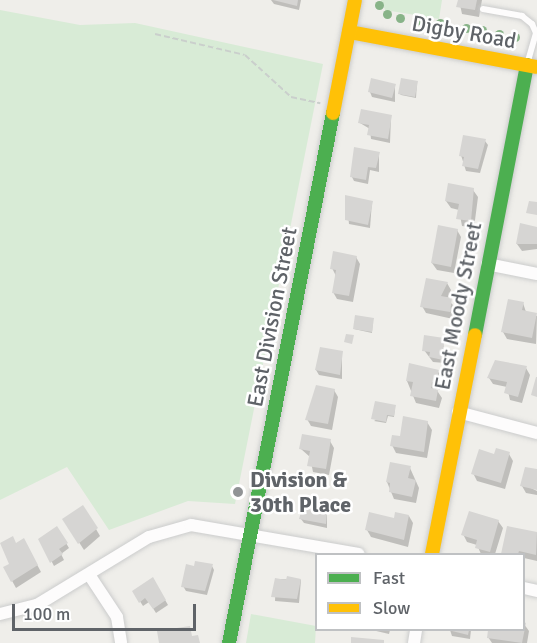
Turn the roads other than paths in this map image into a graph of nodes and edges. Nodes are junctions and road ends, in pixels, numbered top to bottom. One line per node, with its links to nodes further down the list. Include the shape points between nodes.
1 (355, 0): 3 (street, East Division Street)
2 (483, 9): 4 (lane, via 522,16 532,24 536,33)
3 (349, 32): 4 (street, Digby Road); 9 (street, East Division Street)
4 (532, 66): 5 (street, East Moody Street)
5 (487, 264): 6 (street); 7 (street, East Moody Street)
6 (537, 274)
7 (458, 412): 8 (street); 11 (street, East Moody Street)
8 (537, 434)
9 (251, 533): 10 (street); 12 (street, via 191,525 149,537); 15 (street, East Division Street)
10 (349, 553)
11 (432, 553)
12 (90, 576): 13 (street, via 37,605); 14 (street, via 117,617)
13 (0, 614)
14 (121, 643)
15 (229, 643)

